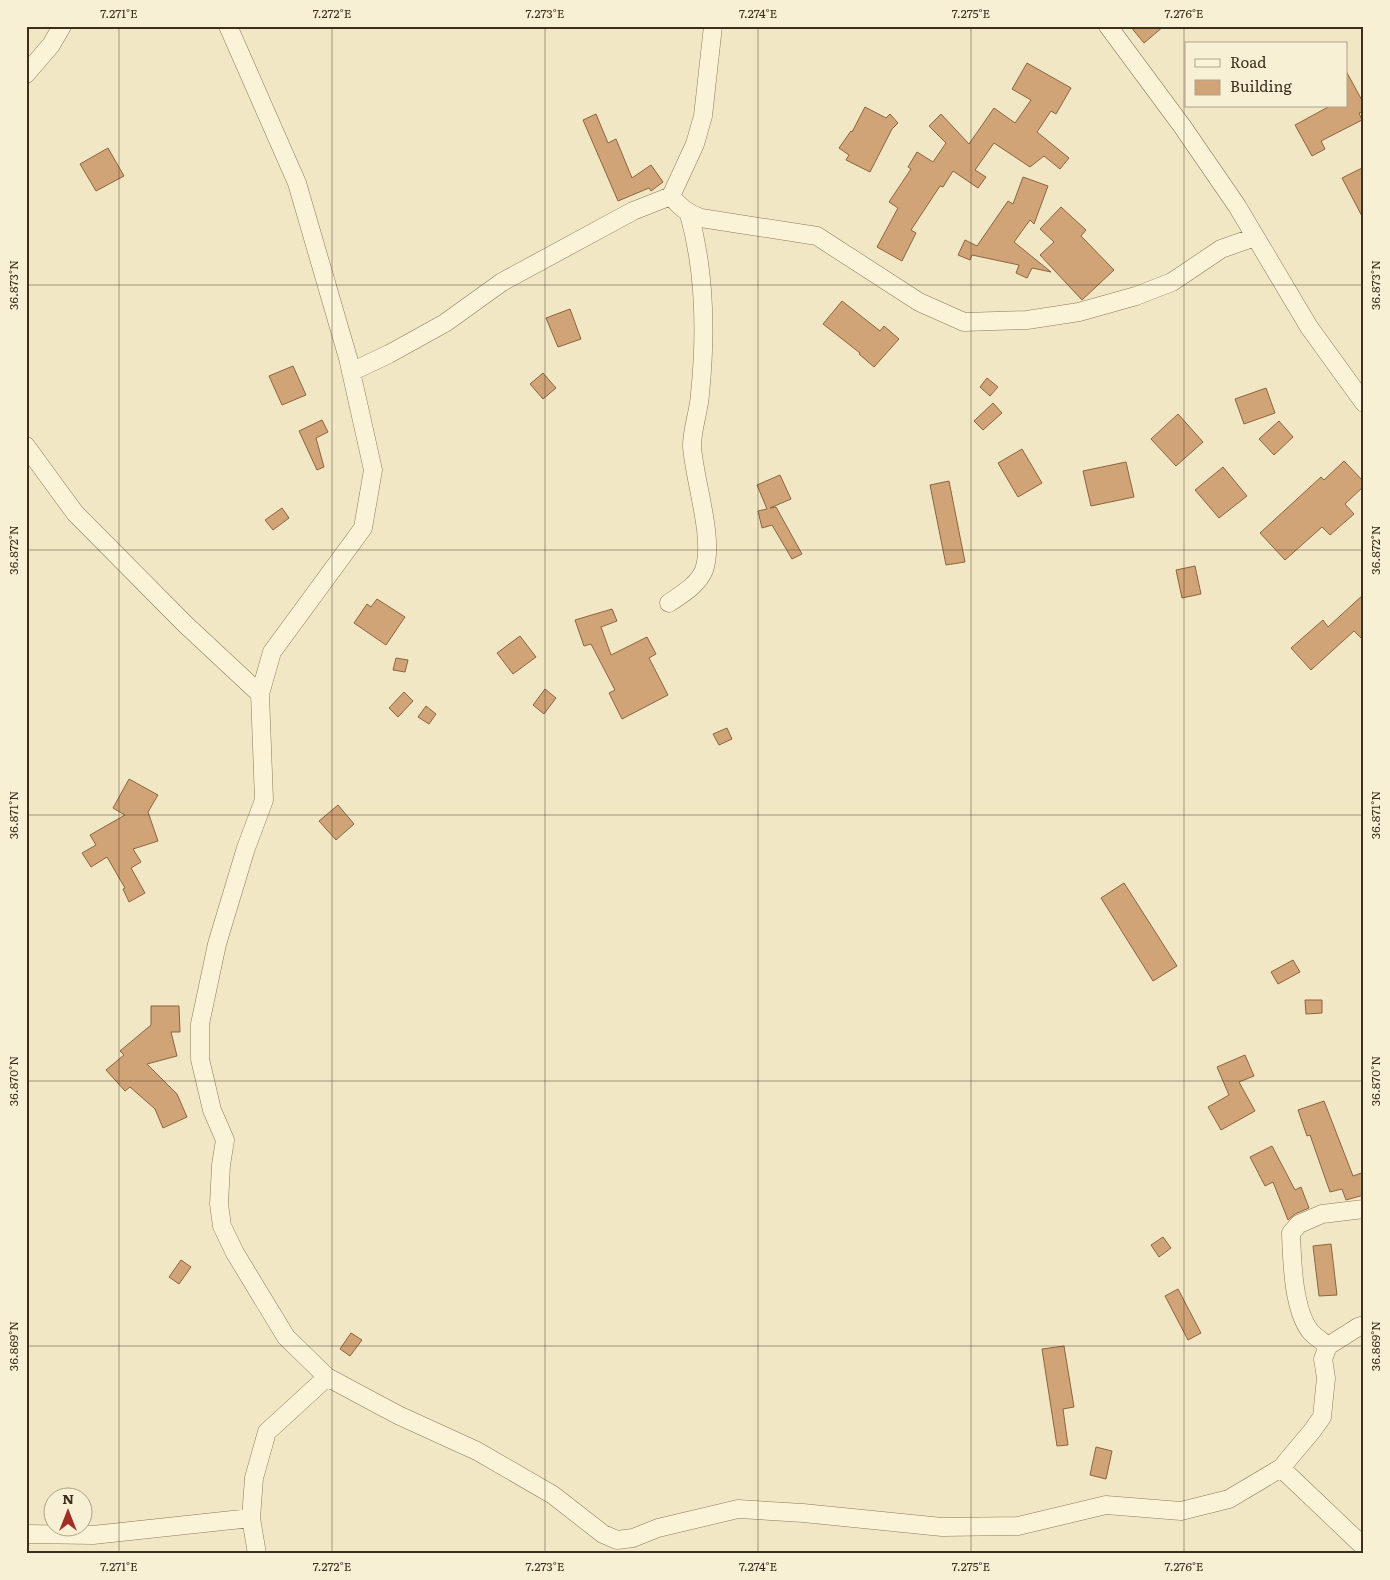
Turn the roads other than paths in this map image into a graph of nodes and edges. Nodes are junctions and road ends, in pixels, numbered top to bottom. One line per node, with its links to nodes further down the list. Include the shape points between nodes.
1 (62, 26): 5 (street, via 51,45)
2 (228, 26): 9 (street, via 297,183)
3 (713, 26): 6 (street, via 703,116 695,144)
4 (1108, 26): 8 (street, via 1182,126)
5 (26, 74)
6 (671, 196): 7 (street); 9 (street, via 633,211 502,282 445,323)
7 (689, 214): 8 (street, via 817,236 920,302 964,322 1028,320 1079,312 1136,296 1172,282 1221,249); 12 (street, via 699,257 703,308 700,396 692,431 692,448 708,549 704,569 697,582)
8 (1255, 237): 10 (street, via 1309,328)
9 (351, 372): 13 (street, via 373,470 363,528 272,652)
10 (1364, 403)
11 (26, 446): 13 (street, via 75,513)
12 (669, 603)
13 (260, 694): 17 (street, via 264,800 217,944 200,1024 200,1059 212,1110 225,1140 219,1204 222,1226 235,1254 286,1337)
14 (1364, 1209): 16 (street, via 1322,1214 1299,1224 1291,1232 1298,1304 1310,1331)
15 (1364, 1326): 16 (street)
16 (1328, 1346): 18 (street, via 1323,1359 1326,1378 1322,1417)
17 (326, 1377): 18 (street, via 477,1451 553,1495 603,1534 617,1540 738,1509 942,1527 1018,1526 1106,1505 1181,1511 1229,1499); 19 (street, via 267,1432 254,1478)
18 (1282, 1468): 21 (street)
19 (251, 1518): 20 (street, via 93,1535); 22 (street)
20 (26, 1534)
21 (1364, 1547)
22 (257, 1554)

